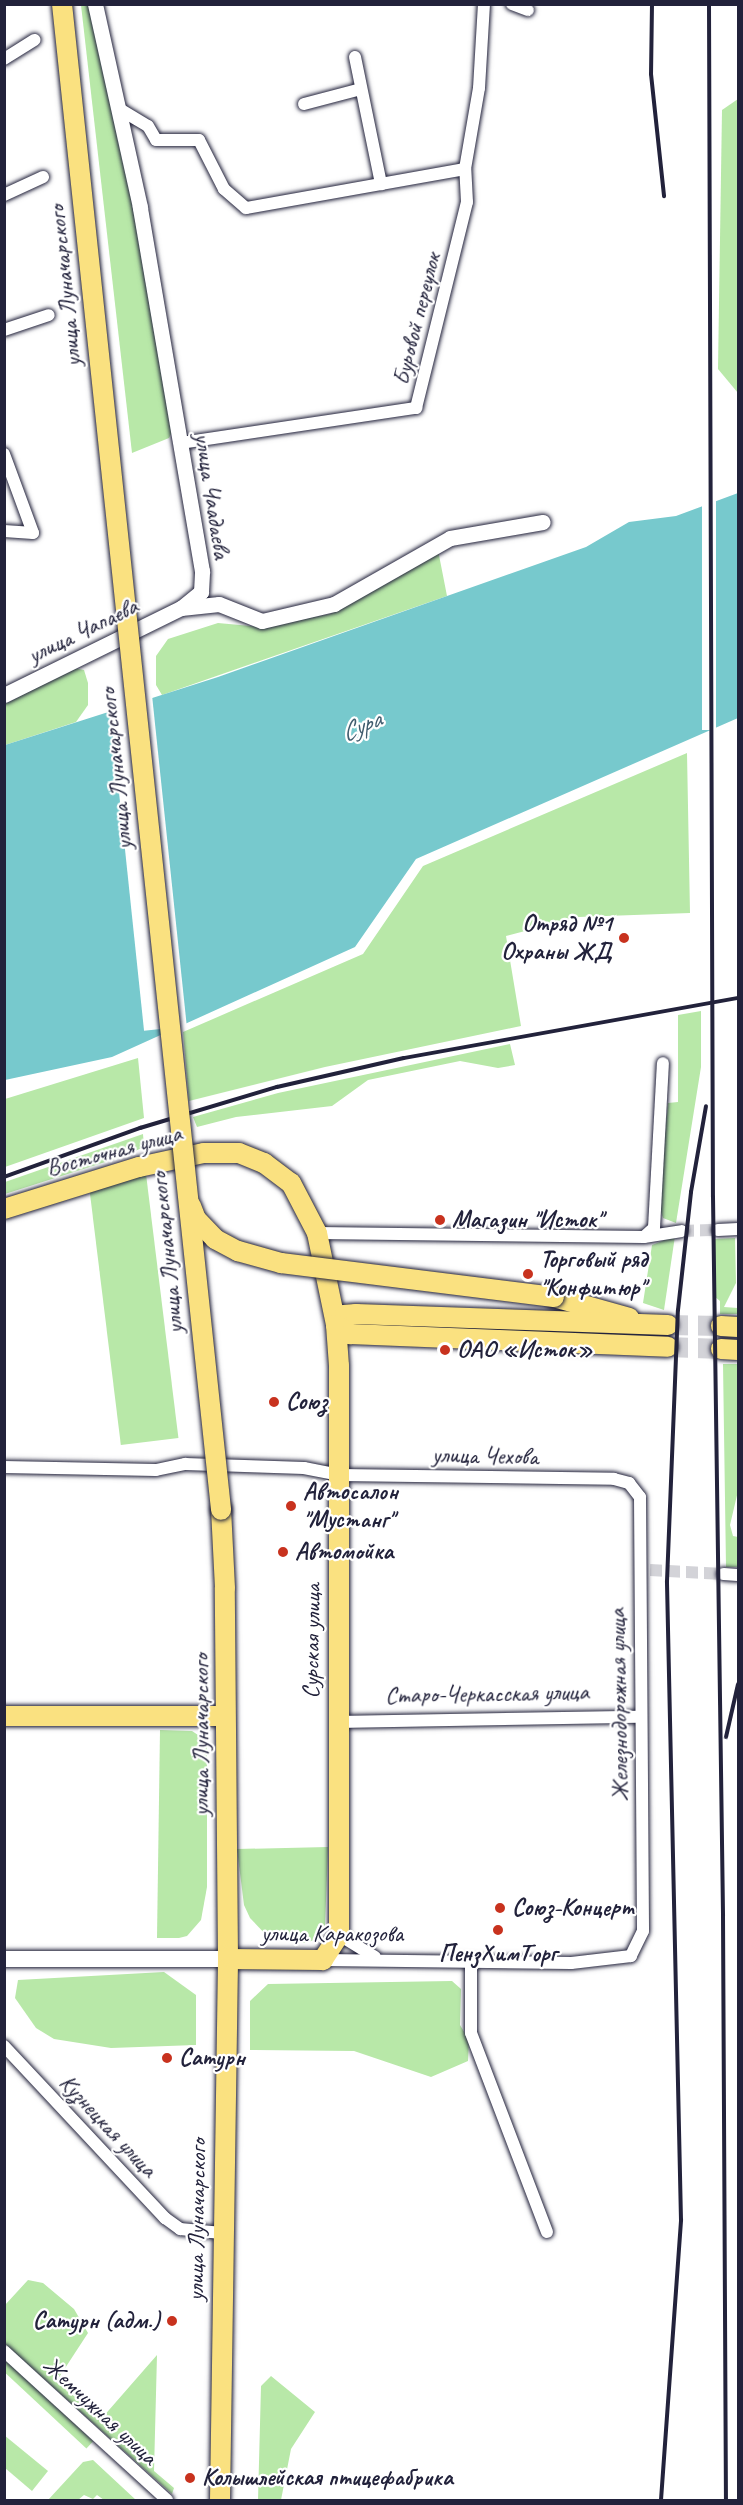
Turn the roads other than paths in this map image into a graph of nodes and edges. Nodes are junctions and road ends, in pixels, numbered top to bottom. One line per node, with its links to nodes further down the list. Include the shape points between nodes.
1 (62, 4): 25 (main road, улица Луначарского, bridge)
2 (94, 4): 11 (street, улица Чаадаева)
3 (484, 4): 12 (street, Буровой переулок, via 479,88)
4 (512, 4): 5 (street)
5 (528, 10)
6 (34, 40): 8 (street)
7 (355, 57): 9 (street)
8 (4, 59)
9 (361, 89): 10 (street); 14 (street)
10 (304, 104)
11 (121, 110): 14 (street, via 148,126 156,140 199,140 224,189 246,208); 18 (street, улица Чаадаева)
12 (465, 169): 14 (street); 18 (street, Буровой переулок, via 467,202 416,408)
13 (43, 177): 15 (street)
14 (381, 184)
15 (4, 195)
16 (49, 315): 17 (street)
17 (4, 330)
18 (181, 443): 22 (street, улица Чаадаева, via 202,571 201,592)
19 (4, 454): 21 (street, via 33,533)
20 (543, 522): 22 (street, via 450,538 334,604 262,621 219,604)
21 (4, 531)
22 (181, 608): 23 (street, улица Чапаева)
23 (4, 695)
24 (663, 1063): 31 (street, via 654,1228)
25 (186, 1192): 34 (main road, bridge, via 196,1219 215,1239 238,1251 281,1263 554,1297 608,1310); 46 (main road, улица Луначарского, bridge, via 220,1510)
26 (4, 1209): 30 (main road, Восточная улица, via 139,1167 204,1153 239,1153 264,1163 291,1183)
27 (738, 1229): 28 (street)
28 (718, 1230)
29 (682, 1231): 31 (street)
30 (317, 1233): 31 (street); 32 (main road, Восточная улица)
31 (644, 1237)
32 (331, 1297): 33 (main road); 36 (main road, Восточная улица)
33 (356, 1314): 34 (main road); 36 (main road, via 344,1315)
34 (643, 1324): 35 (main road)
35 (668, 1324)
36 (336, 1325): 37 (main road, via 350,1334); 39 (main road, Восточная улица)
37 (375, 1335): 38 (main road); 39 (main road, via 350,1349)
38 (668, 1347)
39 (339, 1366): 41 (main road, Сурская улица)
40 (4, 1467): 41 (street, улица Чехова, via 156,1470 204,1464 304,1468)
41 (340, 1475): 42 (street, улица Чехова, via 614,1479); 48 (main road, Сурская улица)
42 (629, 1483): 47 (street, Железнодорожная улица, via 640,1497 642,1512 644,1569)
43 (723, 1574): 44 (street)
44 (738, 1575)
45 (4, 1716): 46 (main road)
46 (225, 1716): 52 (main road, улица Луначарского)
47 (638, 1717): 48 (street, Старо-Черкасская улица); 49 (street, Железнодорожная улица)
48 (337, 1722): 50 (main road, Сурская улица)
49 (643, 1931): 55 (street, улица Каракозова, via 631,1956 616,1960)
50 (339, 1935): 53 (street); 54 (main road)
51 (4, 1959): 52 (main road, улица Каракозова)
52 (228, 1959): 54 (main road, улица Каракозова); 58 (main road, улица Луначарского)
53 (382, 1959): 54 (street, улица Каракозова); 55 (street, улица Каракозова)
54 (323, 1960)
55 (471, 1962): 57 (street, via 471,2033)
56 (4, 2046): 58 (street, Кузнецкая улица, via 165,2218 180,2229)
57 (547, 2232)
58 (222, 2233): 61 (main road, улица Луначарского)
59 (4, 2351): 60 (street, Жемчужная улица)
60 (158, 2498)
61 (220, 2500)

